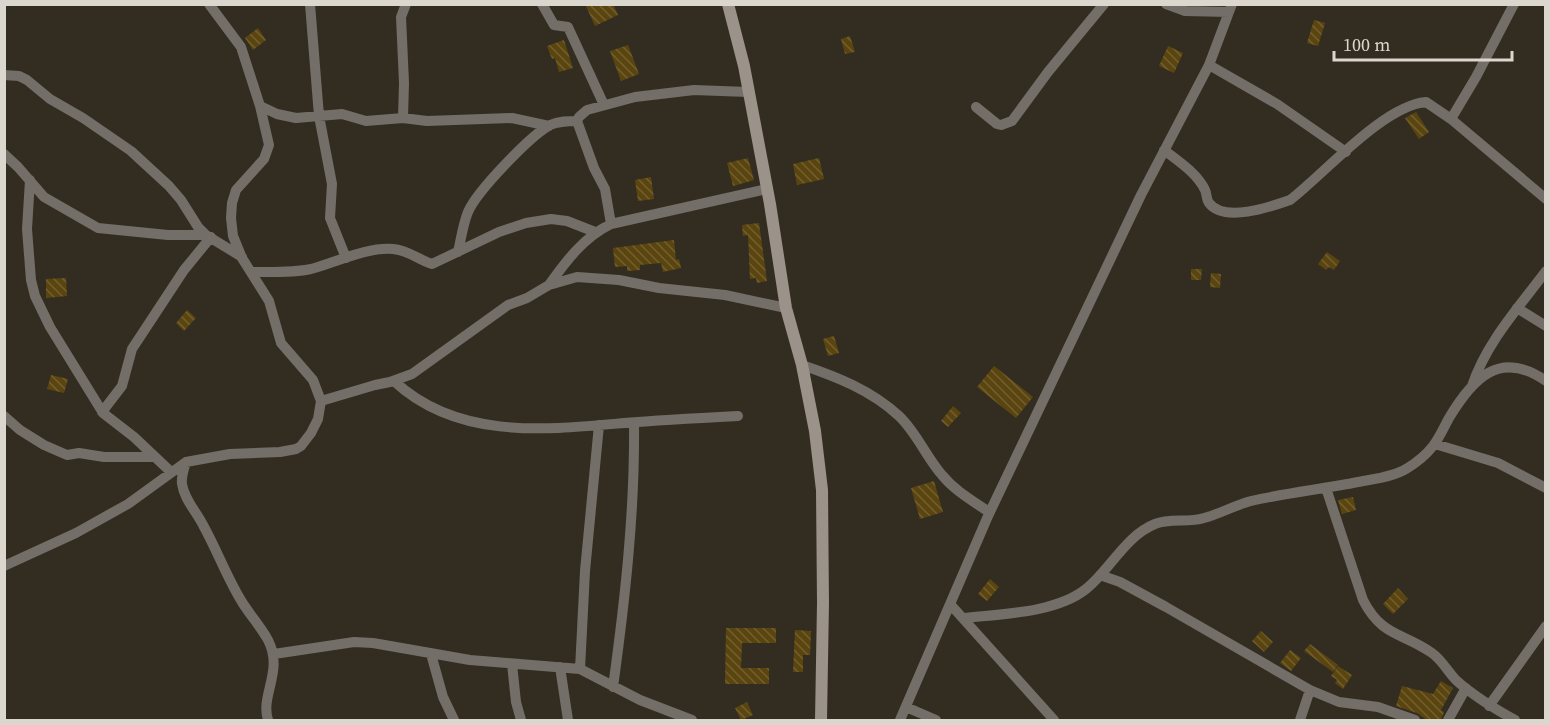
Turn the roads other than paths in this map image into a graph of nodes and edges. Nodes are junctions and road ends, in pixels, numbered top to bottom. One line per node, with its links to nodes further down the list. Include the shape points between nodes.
1 (209, 4): 14 (street, via 241,47)
2 (310, 4): 16 (street)
3 (406, 4): 17 (street, via 401,17)
4 (542, 4): 13 (street, via 554,25 568,27)
5 (728, 4): 12 (street)
6 (1166, 4): 9 (street, via 1185,11)
7 (1514, 4): 18 (street)
8 (1103, 5): 15 (street, via 1012,121 997,124)
9 (1231, 8): 10 (street)
10 (1209, 65): 21 (street); 22 (street, via 1277,104)
11 (4, 75): 29 (street, via 27,80 131,151 169,186)
12 (748, 92): 13 (street, via 694,90); 25 (street)
13 (604, 105): 19 (street, via 587,110)
14 (260, 106): 16 (street, via 287,117); 31 (street, via 268,152 236,190 232,203 233,236)
15 (976, 107)
16 (319, 116): 17 (street, via 342,114 366,121); 32 (street, via 331,172 330,218)
17 (403, 118): 20 (street, via 513,118)
18 (1451, 119): 22 (street, via 1426,102 1410,105); 26 (street)
19 (577, 121): 20 (street); 27 (street, via 605,189)
20 (549, 126): 30 (street, via 515,154 474,202)
21 (1164, 150): 22 (street, via 1192,174 1205,190 1208,202 1232,213 1290,200); 55 (street)
22 (1346, 152)
23 (4, 154): 24 (street)
24 (30, 180): 29 (street, via 53,203 98,228); 44 (street, via 27,229 32,286 60,346)
25 (767, 189): 27 (street); 36 (street)
26 (1545, 199)
27 (611, 224): 28 (street)
28 (595, 232): 30 (street, via 551,219 500,232); 35 (street)
29 (208, 236): 31 (street); 44 (street, via 132,349 122,386)
30 (458, 252): 32 (street, via 432,264 393,249)
31 (242, 258): 33 (street)
32 (346, 258): 33 (street, via 294,272)
33 (251, 272): 43 (street, via 269,301 281,343 313,380)
34 (1545, 272): 37 (street)
35 (549, 285): 36 (street, via 577,277 593,278 725,295); 40 (street, via 508,305 412,374)
36 (786, 308): 39 (street)
37 (1517, 308): 38 (street); 42 (street, via 1490,348)
38 (1545, 326)
39 (802, 365): 55 (street, via 876,397 901,417 941,474); 76 (street, via 822,490)
40 (394, 381): 43 (street); 48 (street, via 418,400 458,418 528,430)
41 (1545, 381): 42 (street, via 1527,369 1499,367)
42 (1472, 386): 49 (street)
43 (321, 401): 51 (street, via 311,433 296,449)
44 (102, 411): 50 (street)
45 (4, 416): 50 (street, via 28,435 67,454)
46 (738, 416): 47 (street)
47 (634, 423): 48 (street); 66 (street, via 635,469)
48 (599, 425): 65 (street)
49 (1435, 444): 53 (street, via 1404,471); 54 (street, via 1498,463)
50 (154, 457): 52 (street)
51 (186, 462): 52 (street); 61 (street, via 182,484 186,496)
52 (171, 472): 56 (street, via 128,504)
53 (1326, 488): 57 (street, via 1250,502 1204,518 1155,524 1137,535); 67 (street, via 1371,615 1382,627 1433,654)
54 (1545, 488)
55 (989, 512): 58 (street)
56 (4, 566)
57 (1100, 575): 59 (street, via 1086,590 1058,604); 68 (street, via 1166,607)
58 (950, 604): 59 (street); 70 (street)
59 (964, 618): 79 (street)
60 (1545, 626): 69 (street)
61 (274, 654): 62 (street, via 354,642); 71 (street)
62 (430, 654): 63 (street); 72 (street)
63 (512, 664): 64 (street); 73 (street)
64 (560, 667): 65 (street); 74 (street)
65 (580, 669): 66 (street)
66 (614, 687): 75 (street)
67 (1466, 688): 69 (street); 82 (street)
68 (1310, 690): 80 (street); 81 (street, via 1339,702 1378,707)
69 (1489, 706): 83 (street)
70 (906, 707): 77 (street); 78 (street)
71 (268, 720)
72 (454, 720)
73 (521, 720)
74 (568, 720)
75 (692, 720)
76 (821, 720)
77 (900, 720)
78 (936, 720)
79 (1054, 720)
80 (1300, 720)
81 (1415, 720)
82 (1448, 720)
83 (1515, 720)

